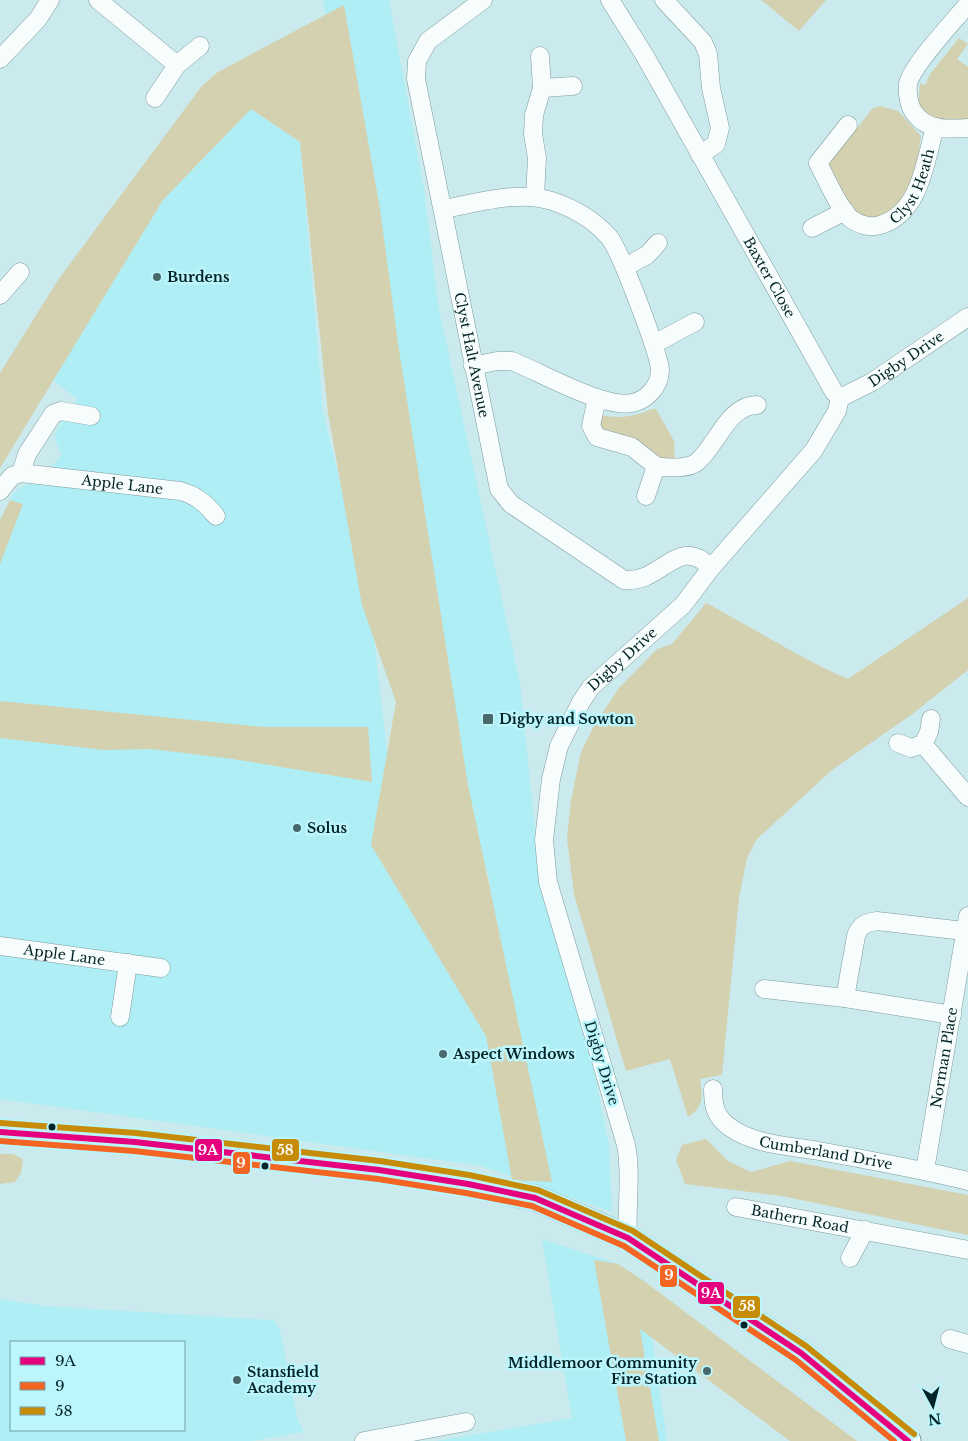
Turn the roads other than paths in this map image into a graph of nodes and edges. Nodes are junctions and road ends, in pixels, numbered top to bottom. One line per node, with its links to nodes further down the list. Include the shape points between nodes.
1 (50, 0): 9 (street, via 38,19)
2 (98, 0): 10 (street)
3 (483, 0): 19 (street, Clyst Halt Avenue, via 428,41 417,61 416,79)
4 (610, 0): 17 (street, Baxter Close)
5 (664, 0): 17 (street, via 703,42 708,54 712,95 720,128 716,144)
6 (968, 4): 15 (street, via 919,64 908,85 910,107 919,118)
7 (200, 46): 10 (street)
8 (540, 56): 12 (street)
9 (0, 59)
10 (177, 65): 13 (street)
11 (573, 86): 12 (street)
12 (542, 88): 18 (street, via 534,115)
13 (155, 98)
14 (848, 125): 20 (street, Clyst Heath, via 818,163)
15 (935, 127): 16 (street); 20 (street, Clyst Heath, via 921,176 903,214 874,227 851,218)
16 (968, 128)
17 (700, 155): 31 (street, Baxter Close)
18 (535, 197): 19 (street, via 514,197); 23 (street, via 552,201 592,221 610,239)
19 (443, 209): 29 (street, Clyst Halt Avenue)
20 (845, 211): 21 (street)
21 (812, 228)
22 (658, 243): 23 (street, via 647,255)
23 (625, 267): 28 (street)
24 (20, 272): 25 (street)
25 (0, 295)
26 (968, 317): 31 (street, Digby Drive, via 872,382)
27 (695, 322): 28 (street)
28 (654, 344): 30 (street, via 660,371 651,393 642,401 630,404)
29 (473, 366): 30 (street, via 512,361); 39 (street, Clyst Halt Avenue, via 499,489 511,504 624,580 648,577 676,556 694,556)
30 (596, 398): 34 (street, via 591,426 597,437 632,447)
31 (840, 398): 39 (street, Digby Drive, via 837,411 814,450)
32 (757, 405): 34 (street, via 744,407 736,414 696,463)
33 (91, 416): 35 (street, via 61,411 53,414 27,454)
34 (656, 466): 37 (street)
35 (21, 473): 36 (street, via 12,476); 38 (street, Apple Lane, via 180,491 201,500)
36 (0, 491)
37 (646, 496)
38 (216, 516)
39 (711, 568): 58 (street, Digby Drive, via 683,605 592,687 559,746 551,779 544,840 548,882 630,1161 626,1210)
40 (931, 719): 42 (street)
41 (898, 743): 42 (street, via 911,748)
42 (923, 744): 43 (street)
43 (968, 797)
44 (966, 924): 49 (street, via 865,923 858,928); 50 (street, Norman Place)
45 (0, 946): 46 (street, Apple Lane)
46 (128, 963): 47 (street, Apple Lane); 51 (street)
47 (161, 968)
48 (764, 989): 49 (street)
49 (845, 998): 50 (street)
50 (952, 1015): 54 (street, Norman Place)
51 (120, 1017)
52 (713, 1089): 54 (street, Cumberland Drive, via 716,1113 731,1129 742,1134 767,1142)
53 (0, 1132): 58 (street, via 135,1142 379,1170 468,1184 535,1198)
54 (925, 1170): 55 (street, Cumberland Drive)
55 (968, 1181)
56 (736, 1207): 57 (street, Bathern Road)
57 (865, 1230): 59 (street, Bathern Road); 60 (street, Bathern Road)
58 (628, 1238): 66 (street, via 801,1353)
59 (968, 1250)
60 (850, 1258)
61 (950, 1338): 62 (street)
62 (968, 1344)
63 (466, 1422): 64 (street)
64 (413, 1437): 65 (street)
65 (364, 1441)
66 (908, 1441)

